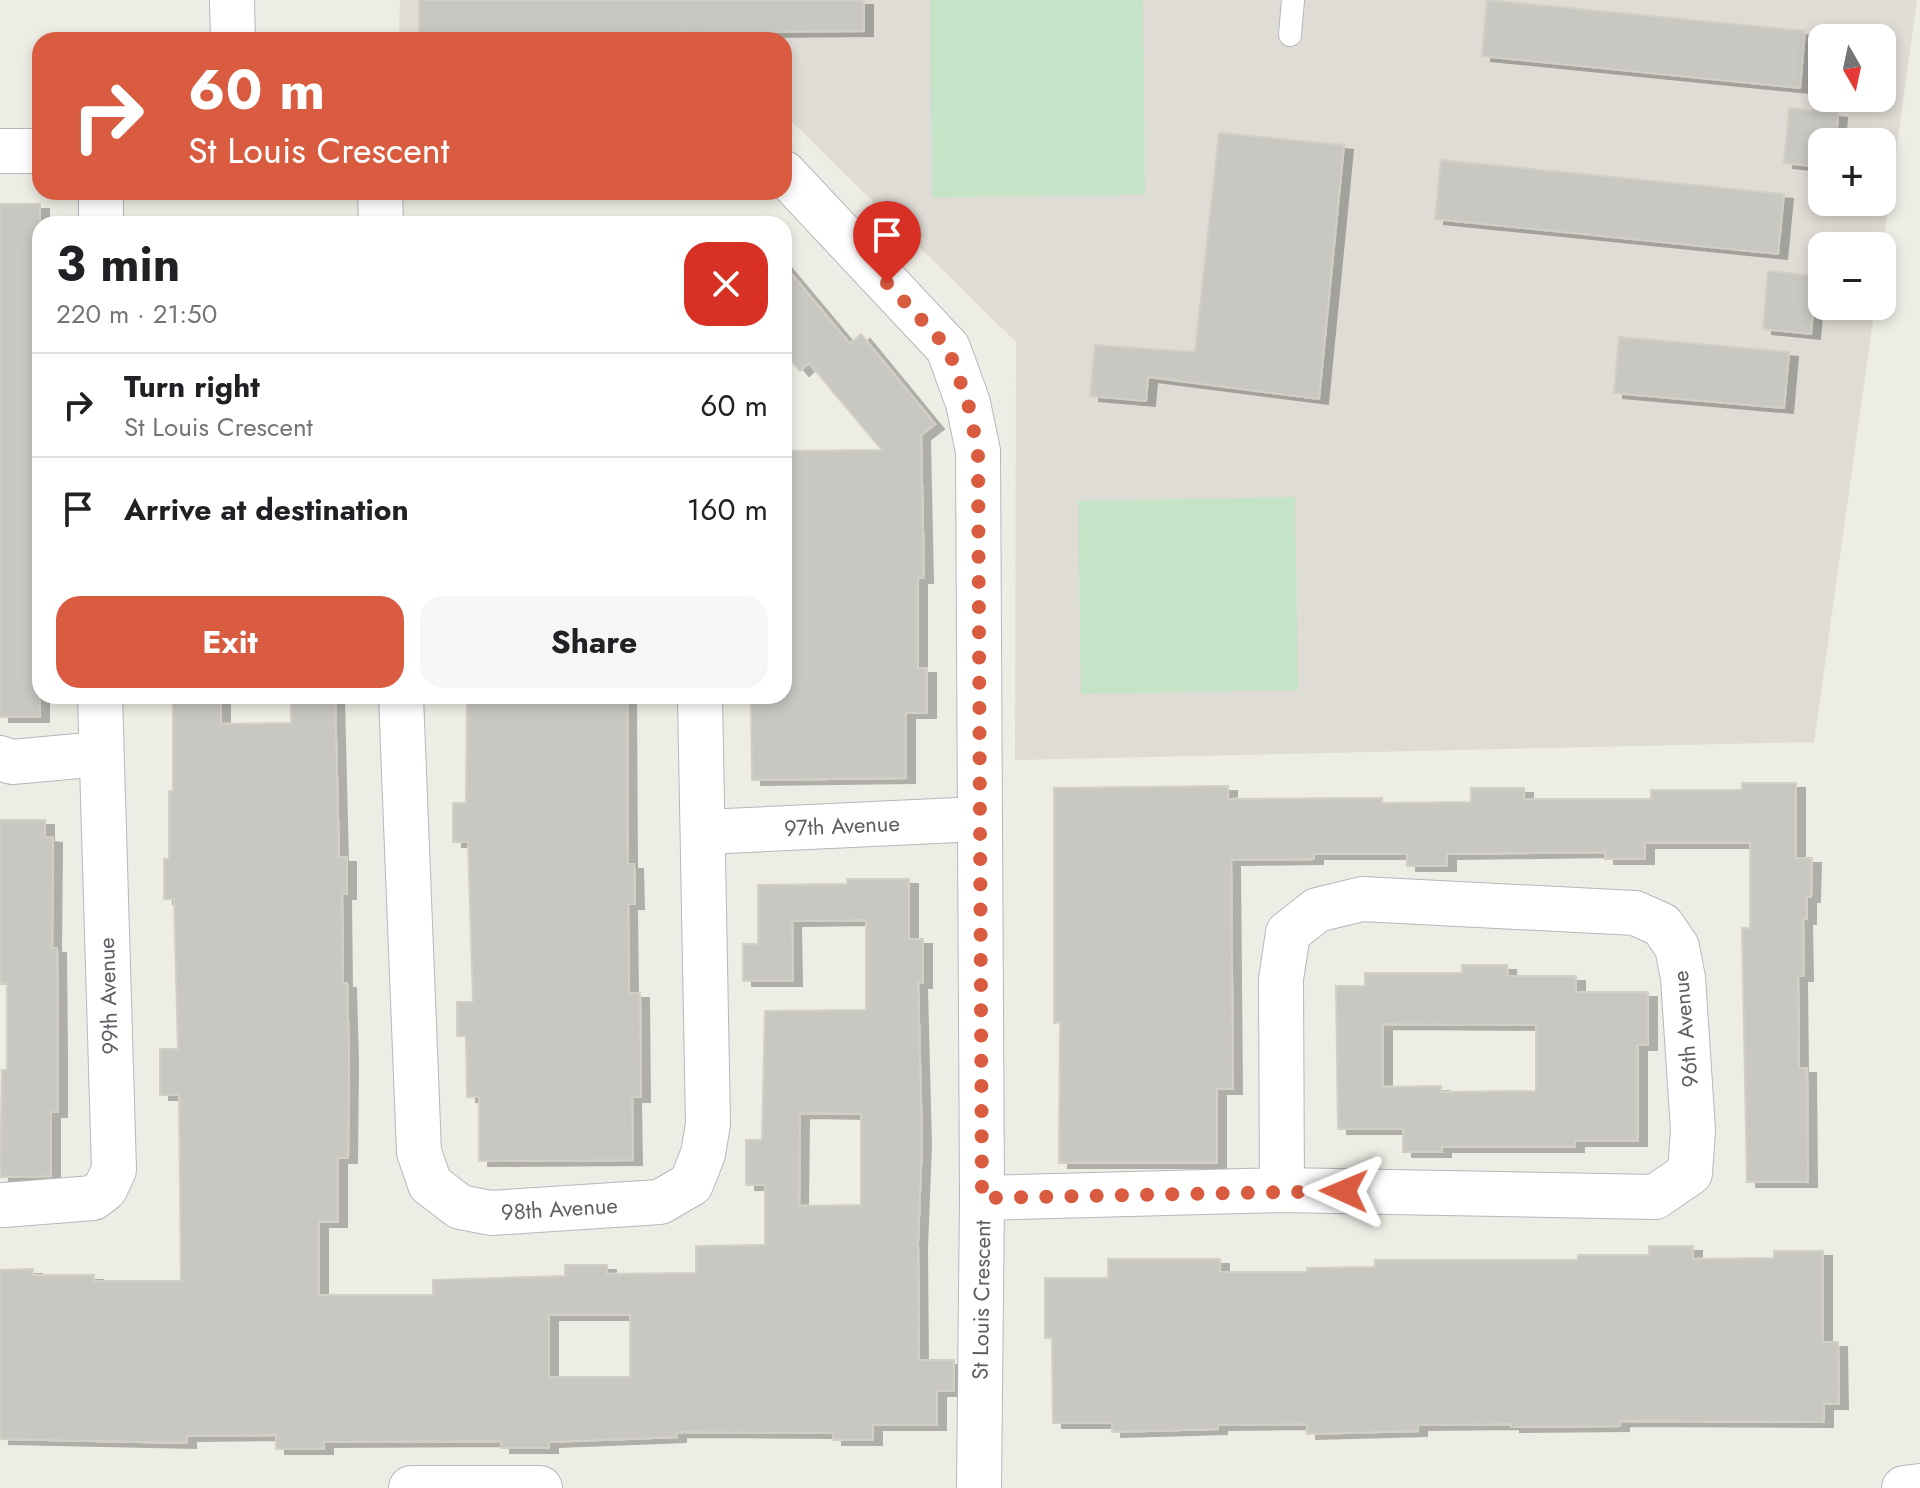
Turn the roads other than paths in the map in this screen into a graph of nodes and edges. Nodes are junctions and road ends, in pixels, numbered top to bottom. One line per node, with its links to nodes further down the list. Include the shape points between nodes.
1 (232, 0): 3 (street)
2 (1293, 0): 4 (lane)
3 (233, 32)
4 (1290, 35)
5 (0, 151): 6 (street)
6 (32, 151)
7 (792, 182): 13 (street, St Louis Crescent, via 948,348 968,403 978,451)
8 (100, 704): 11 (street, 99th Avenue)
9 (401, 704): 14 (street, 98th Avenue, via 419,1152 430,1184 460,1207 491,1213 660,1202 691,1184 708,1124)
10 (700, 704): 14 (street, 98th Avenue)
11 (100, 754): 12 (street, via 12,762); 17 (street, 99th Avenue, via 114,1170 105,1189 93,1198)
12 (0, 758)
13 (978, 819): 14 (street, 97th Avenue); 16 (street, St Louis Crescent)
14 (704, 832)
15 (1282, 1190): 15 (street, 96th Avenue, via 1655,1197 1675,1187 1690,1173 1693,1130 1677,947 1662,925 1635,913 1362,899 1317,910 1288,933 1281,979); 16 (street, 96th Avenue)
16 (982, 1198): 21 (street, St Louis Crescent)
17 (4, 1205)
18 (1920, 1486): 22 (street)
19 (411, 1488): 20 (street)
20 (540, 1488)
21 (979, 1488)
22 (1904, 1488)

